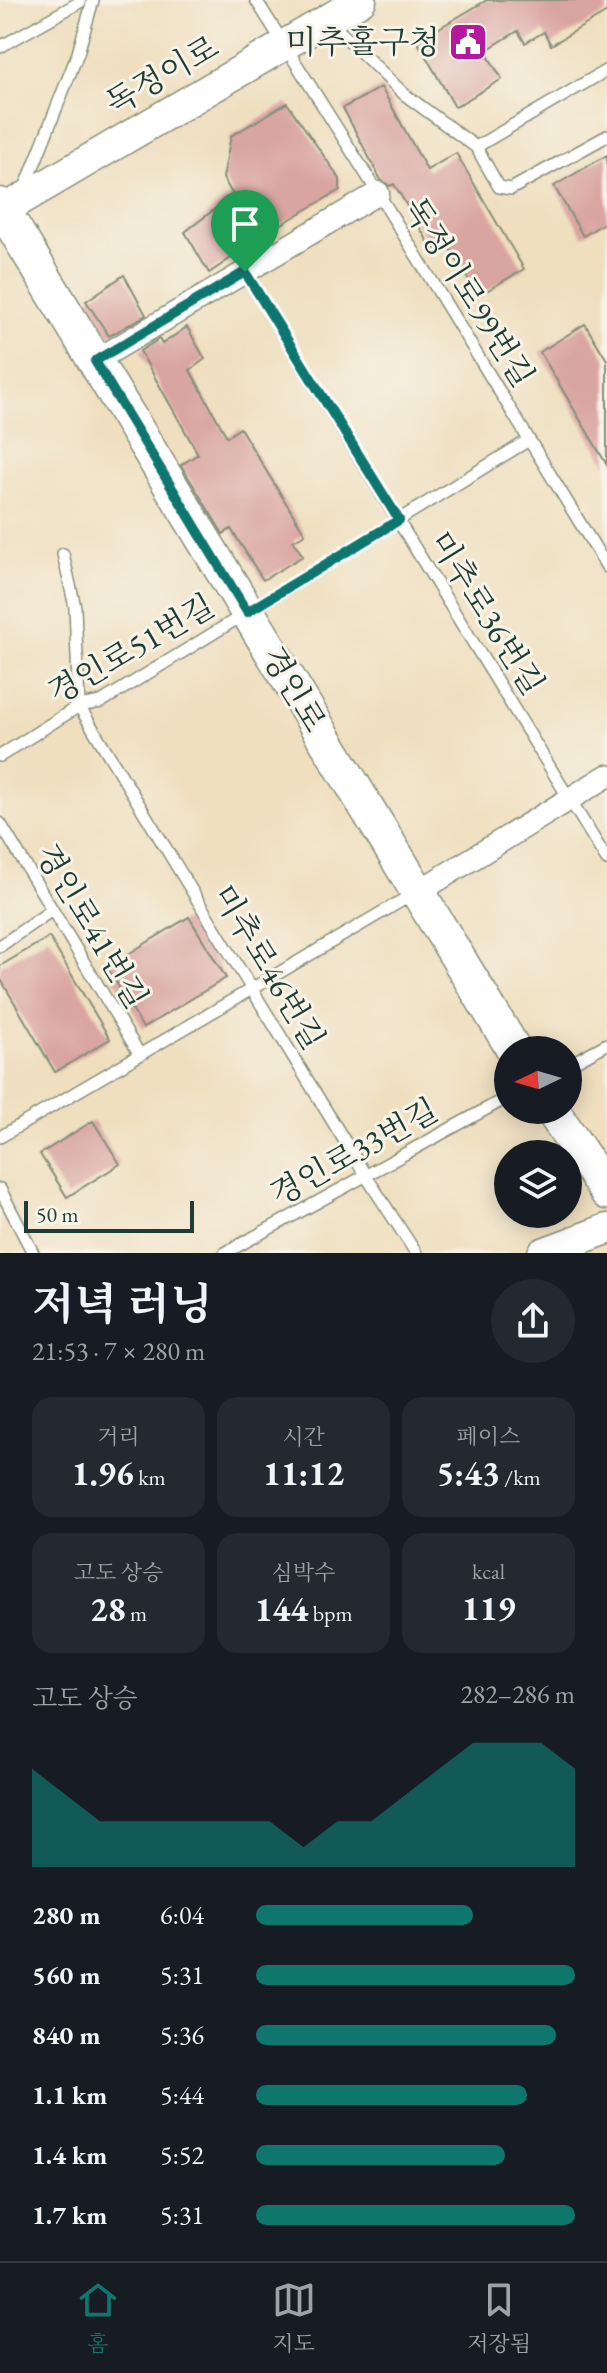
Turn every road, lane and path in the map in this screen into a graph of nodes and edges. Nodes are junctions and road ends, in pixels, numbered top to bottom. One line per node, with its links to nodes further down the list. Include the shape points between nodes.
1 (256, 0): 5 (lane, 독정이로99번길)
2 (361, 0): 4 (street, 독정이로)
3 (86, 2): 6 (lane); 11 (lane, via 78,53 26,187)
4 (328, 20): 5 (street, 독정이로); 9 (lane, via 404,94)
5 (284, 45): 10 (lane, 독정이로99번길); 11 (street, 독정이로)
6 (0, 47)
7 (607, 70): 9 (lane)
8 (607, 136): 9 (lane, via 511,189 499,187)
9 (476, 147)
10 (378, 193): 12 (street); 14 (lane, 독정이로99번길)
11 (4, 208): 13 (main road, 경인로)
12 (245, 272): 13 (street); 15 (lane, 미추로36번길)
13 (95, 361): 18 (main road, 경인로)
14 (529, 440): 15 (lane, 경인로51번길); 17 (lane, 독정이로99번길)
15 (399, 520): 18 (lane, 경인로51번길); 22 (lane, 미추로36번길)
16 (63, 554): 19 (lane, via 75,607)
17 (607, 567)
18 (247, 612): 19 (lane, 경인로51번길, via 101,702); 25 (main road, 경인로)
19 (79, 706): 20 (lane, 경인로51번길); 28 (lane, 미추로46번길)
20 (0, 756)
21 (607, 776): 22 (street)
22 (570, 798): 24 (lane, 미추로36번길); 25 (street)
23 (0, 823): 26 (lane, 경인로41번길)
24 (607, 860)
25 (418, 892): 28 (lane, 경인로41번길); 29 (main road, 경인로)
26 (52, 910): 27 (lane); 31 (lane, 경인로41번길)
27 (0, 946)
28 (252, 989): 31 (lane, 경인로41번길); 36 (lane, 미추로46번길)
29 (505, 1036)
30 (607, 1044): 32 (lane)
31 (140, 1055): 35 (lane, 경인로41번길)
32 (582, 1057)
33 (494, 1105): 36 (lane, 경인로33번길)
34 (561, 1124): 38 (main road)
35 (0, 1137)
36 (366, 1176): 41 (lane, 경인로33번길); 42 (lane, 미추로46번길)
37 (0, 1189): 40 (lane)
38 (607, 1192)
39 (607, 1229): 43 (street)
40 (33, 1253)
41 (225, 1253)
42 (416, 1253)
43 (543, 1253)

